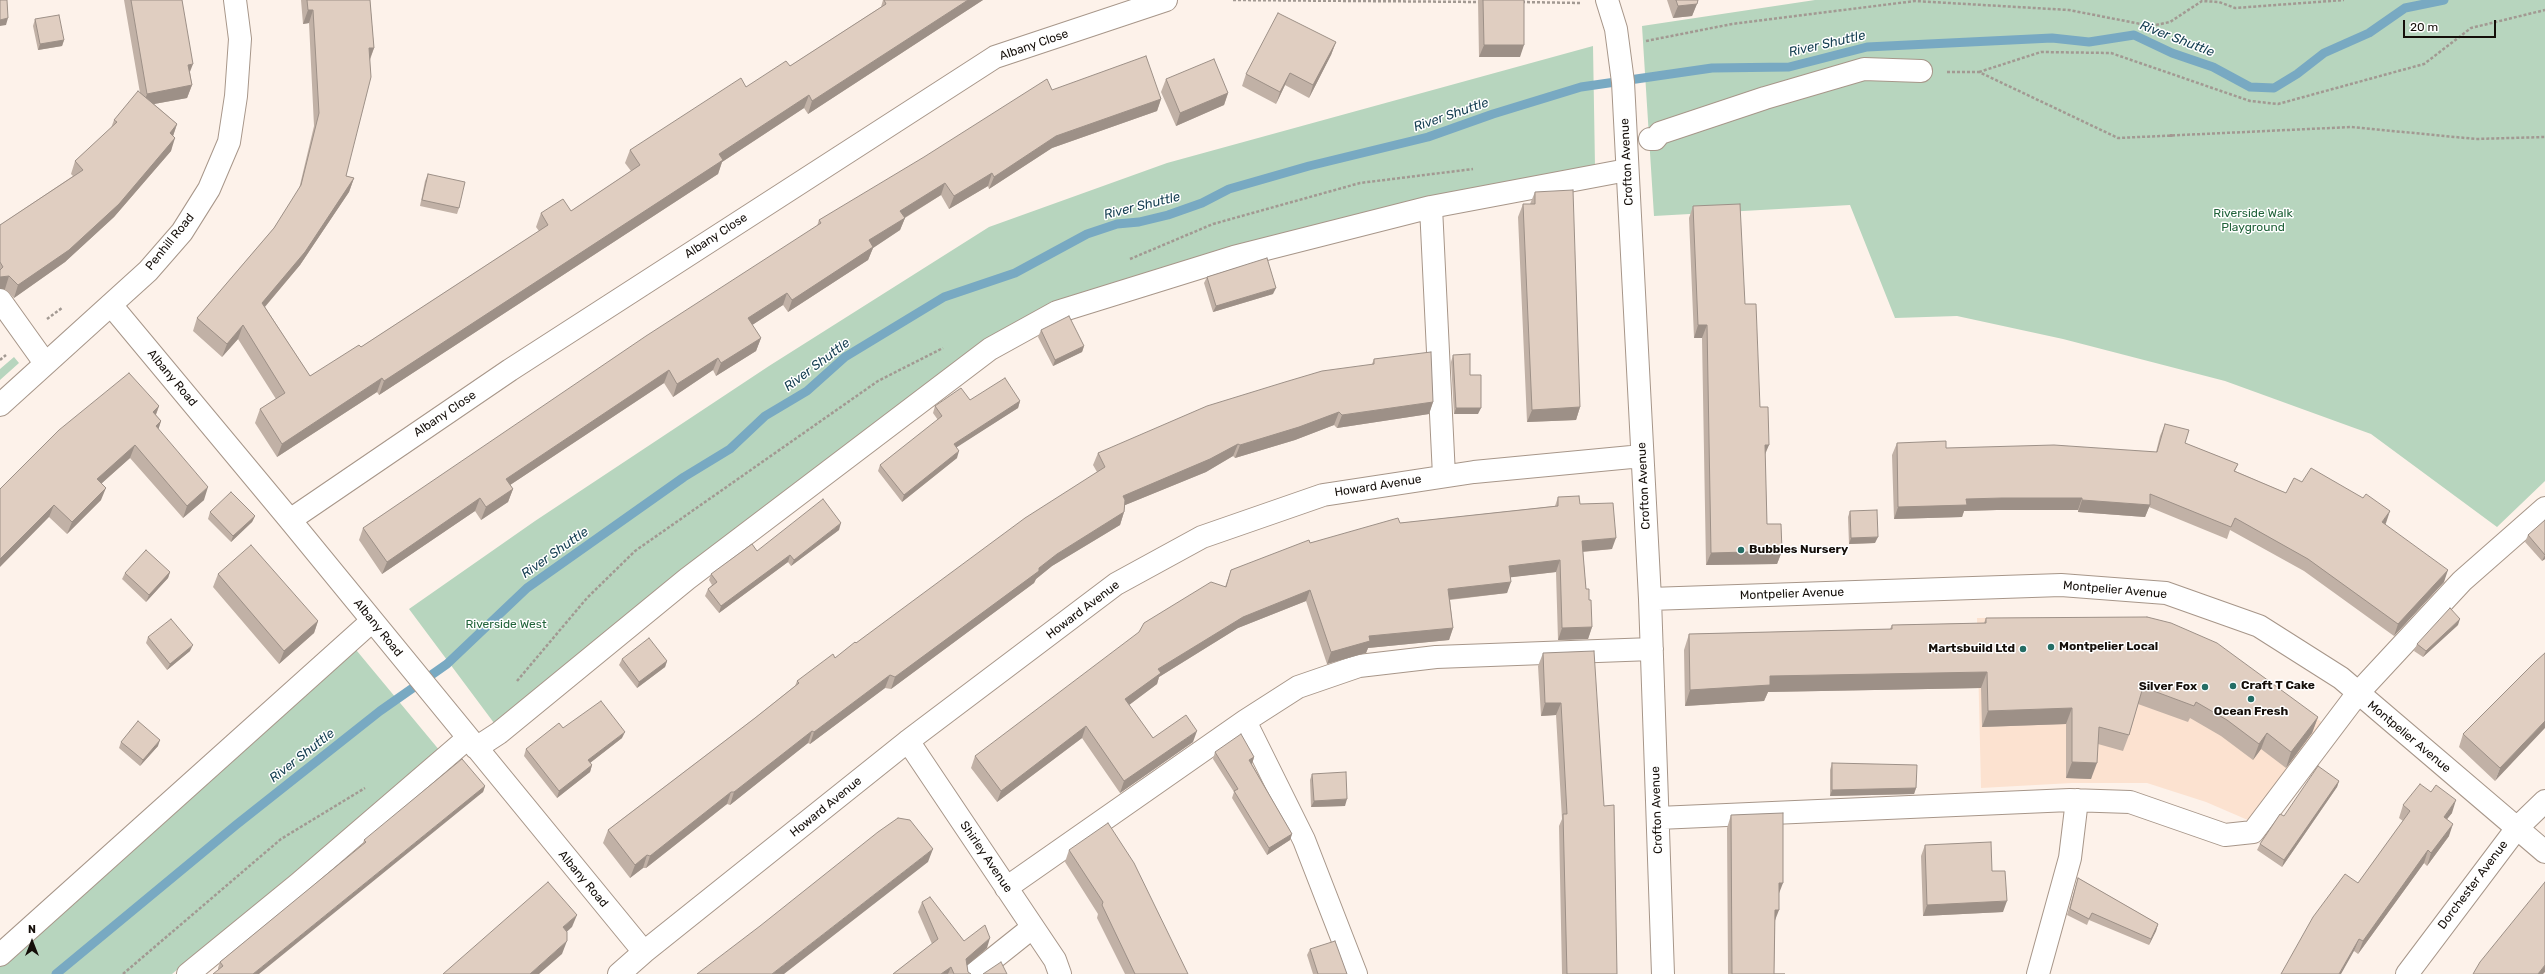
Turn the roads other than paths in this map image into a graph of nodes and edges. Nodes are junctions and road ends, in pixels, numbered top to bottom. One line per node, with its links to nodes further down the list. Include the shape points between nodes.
1 (235, 0): 9 (street, Penhill Road, via 240,39 236,96 229,142 209,189 182,232 148,271)
2 (1166, 0): 15 (street, Albany Close, via 995,57 510,370)
3 (1607, 1): 5 (street, Crofton Avenue, via 1619,46)
4 (1921, 71): 5 (street, via 1864,69 1765,98 1655,136)
5 (1626, 137): 6 (street, Crofton Avenue)
6 (1627, 170): 7 (street); 12 (street, Crofton Avenue)
7 (1431, 207): 13 (street); 22 (street, via 1234,257 1057,312 990,349 687,579 499,733)
8 (0, 300): 10 (street)
9 (111, 305): 10 (street, Penhill Road); 15 (street, Albany Road)
10 (45, 364): 11 (street, Penhill Road)
11 (0, 405)
12 (1642, 456): 13 (street, Howard Avenue); 16 (street, Crofton Avenue)
13 (1444, 476): 21 (street, Howard Avenue, via 1323,495 1202,537 1116,584)
14 (2545, 508): 19 (street, via 2462,581)
15 (290, 520): 17 (street, Albany Road)
16 (1650, 598): 18 (street, Crofton Avenue); 19 (street, Montpelier Avenue, via 2061,585 2166,593 2259,626 2341,678)
17 (372, 621): 22 (street, Albany Road); 31 (street)
18 (1652, 649): 20 (street, via 1436,657 1359,666 1298,687); 25 (street, Crofton Avenue)
19 (2358, 694): 23 (street, via 2253,832 2225,835 2130,802); 26 (street, Montpelier Avenue)
20 (1245, 722): 28 (street); 36 (street, via 1304,840)
21 (908, 741): 28 (street, Shirley Avenue); 30 (street, Howard Avenue)
22 (472, 743): 30 (street, Albany Road); 32 (street)
23 (2077, 800): 25 (street); 38 (street, via 2070,858)
24 (2545, 801): 26 (street, Dorchester Avenue)
25 (1658, 818): 37 (street, Crofton Avenue)
26 (2517, 828): 27 (street, Montpelier Avenue); 39 (street, Dorchester Avenue)
27 (2545, 852)
28 (1006, 888): 29 (street, Shirley Avenue)
29 (1033, 927): 34 (street); 35 (street, Shirley Avenue, via 1055,960)
30 (644, 952): 33 (street, Howard Avenue)
31 (0, 955)
32 (188, 974)
33 (619, 974)
34 (974, 974)
35 (1060, 974)
36 (1356, 974)
37 (1663, 974)
38 (2038, 974)
39 (2407, 974)

